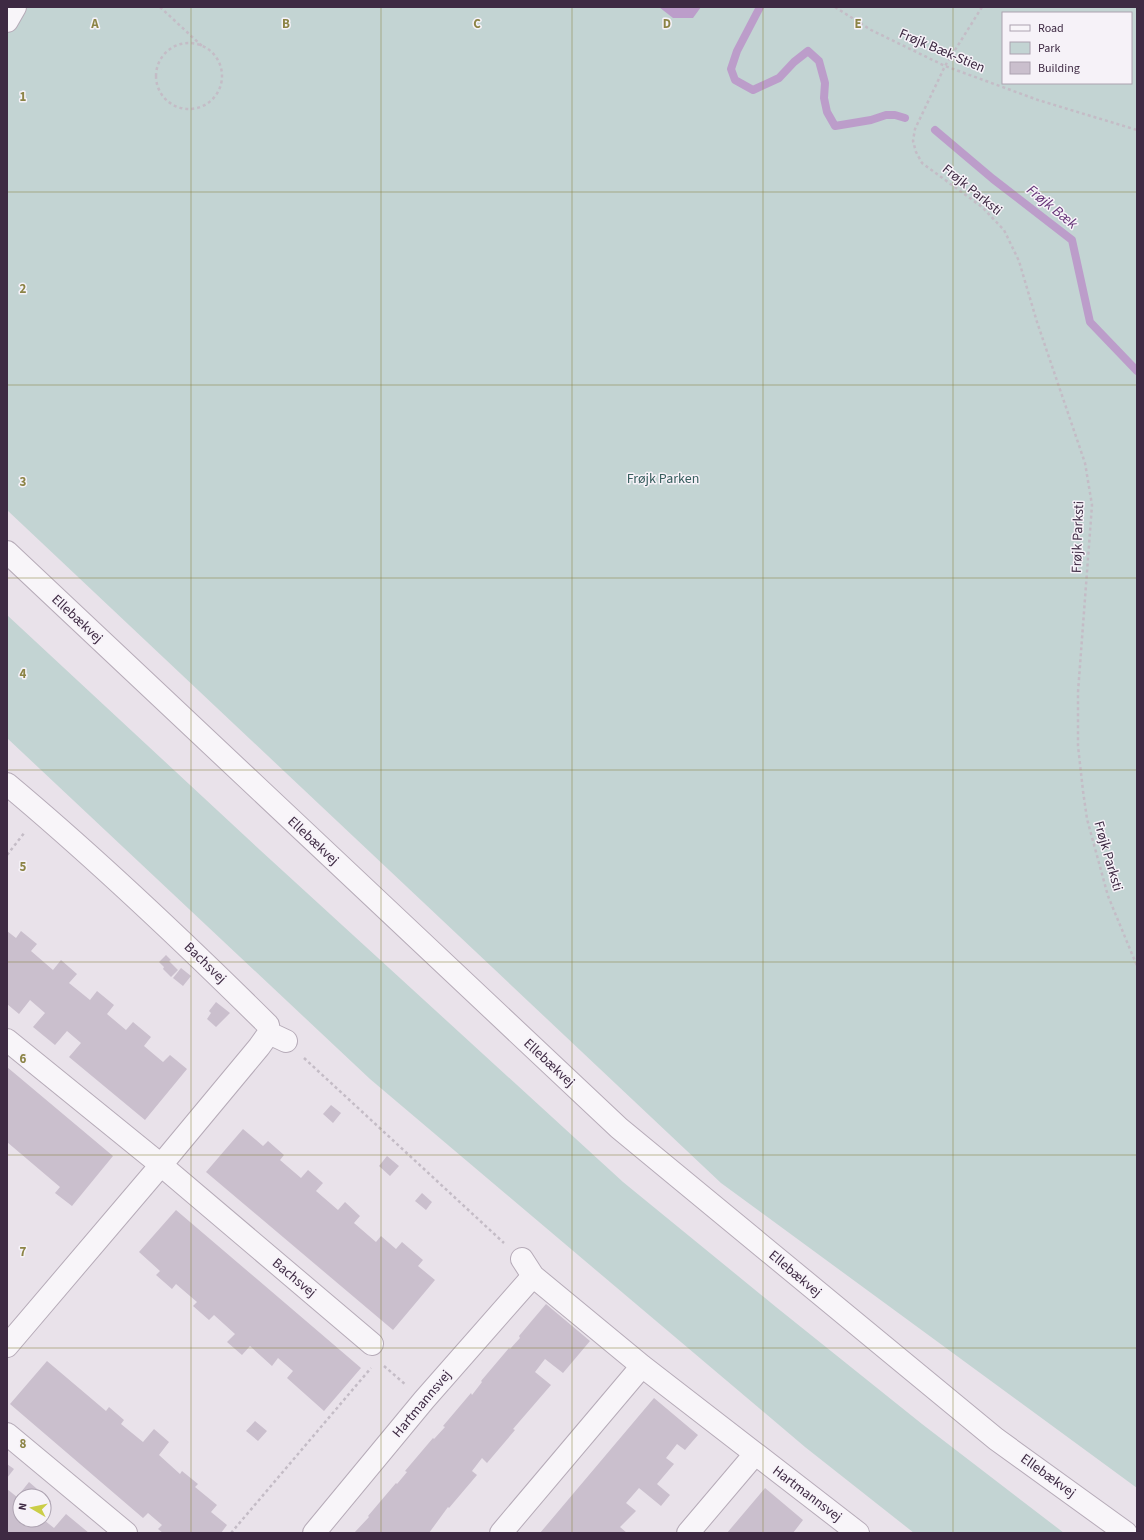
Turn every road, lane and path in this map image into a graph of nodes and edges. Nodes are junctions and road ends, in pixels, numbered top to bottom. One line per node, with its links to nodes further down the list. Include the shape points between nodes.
1 (15, 7): 5 (street)
2 (160, 7): 6 (path)
3 (835, 7): 7 (path, Frøjk Bæk-Stien, via 871,30)
4 (982, 7): 7 (path, Frøjk Parksti)
5 (7, 21)
6 (203, 46): 6 (path, via 181,43 163,54 157,64 156,85 168,103 188,110 198,108 207,104 220,89 221,69 211,52)
7 (945, 66): 8 (path, Frøjk Bæk-Stien, via 1038,100); 11 (path, Frøjk Parksti, via 915,129 913,142 916,152 922,163 982,207 1004,230 1019,261 1085,463 1092,506 1078,692 1078,746 1087,819 1108,896)
8 (1137, 130)
9 (7, 552): 28 (street, Ellebækvej, via 619,1128 996,1439)
10 (7, 784): 12 (street, Bachsvej, via 188,947 268,1025)
11 (1137, 966)
12 (277, 1037): 14 (street, via 259,1047); 15 (path)
13 (7, 1040): 14 (street, Bachsvej)
14 (161, 1165): 16 (street); 17 (street, Bachsvej)
15 (527, 1267): 18 (street, Hartmannsvej); 19 (street, Hartmannsvej)
16 (7, 1346)
17 (375, 1352): 19 (path); 23 (path)
18 (642, 1366): 21 (street, Hartmannsvej); 25 (street)
19 (424, 1400): 24 (street, Hartmannsvej)
20 (7, 1434): 22 (street)
21 (755, 1454): 26 (street); 27 (street, Hartmannsvej)
22 (126, 1533)
23 (231, 1533)
24 (314, 1533)
25 (501, 1533)
26 (688, 1533)
27 (858, 1533)
28 (1126, 1533)

